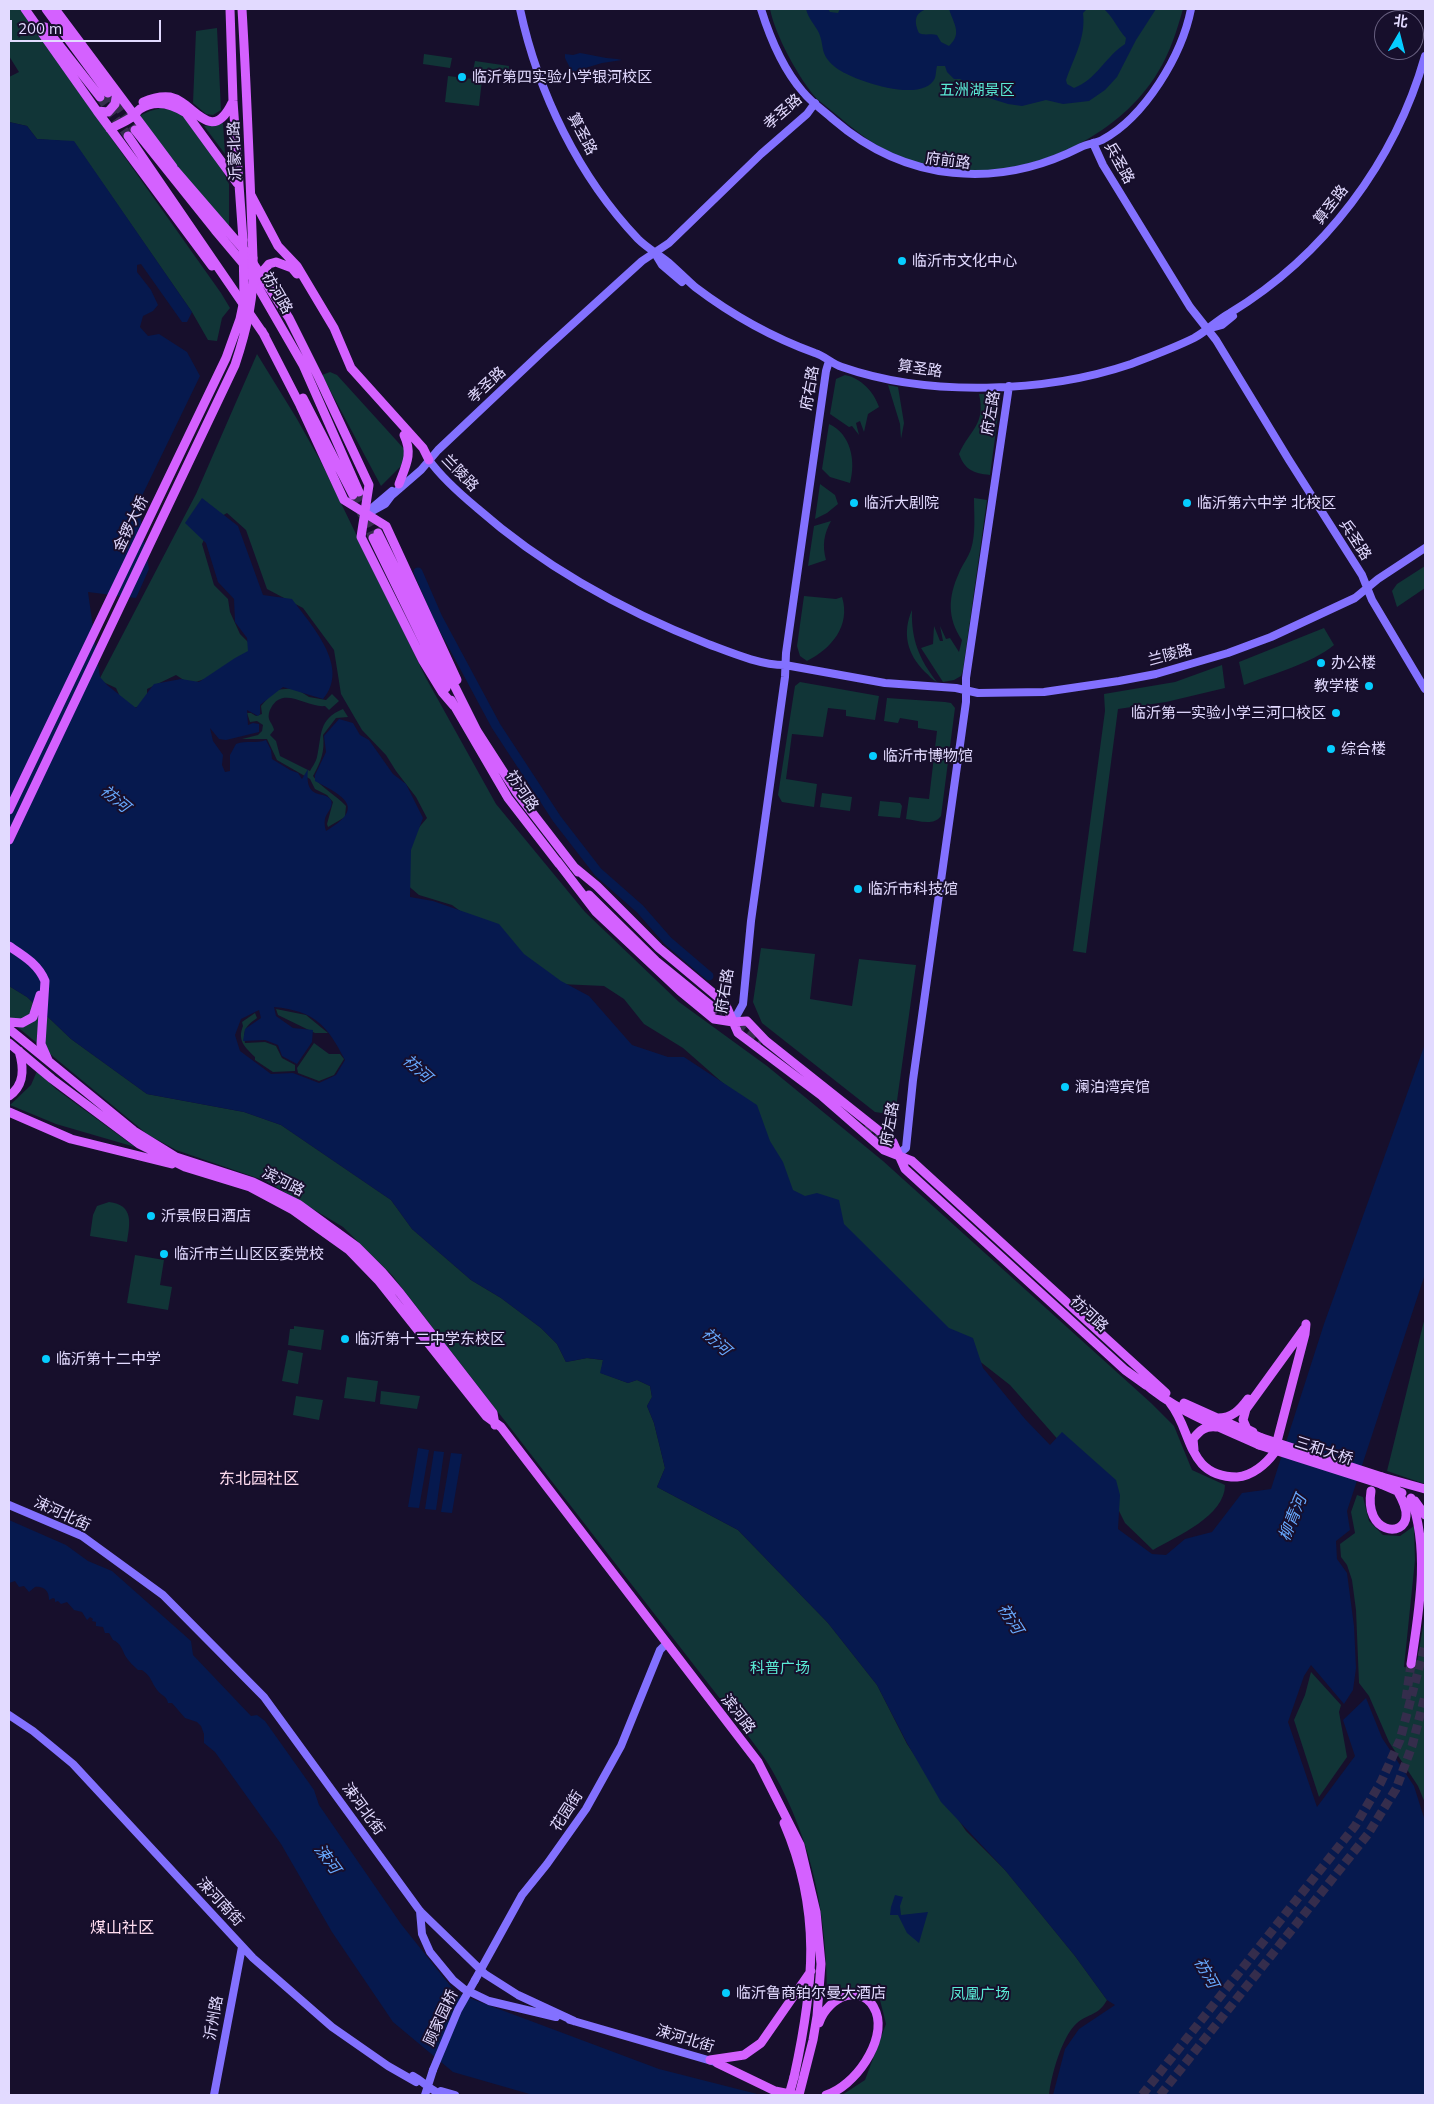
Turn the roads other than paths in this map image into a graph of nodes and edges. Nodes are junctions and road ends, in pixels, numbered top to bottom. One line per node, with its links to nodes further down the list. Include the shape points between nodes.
1 (25, 9): 18 (main road)
2 (30, 9): 15 (main road)
3 (46, 9): 15 (main road)
4 (55, 9): 15 (main road)
5 (230, 9): 16 (main road, 沂蒙北路)
6 (242, 9): 24 (main road, 沂蒙北路)
7 (520, 9): 26 (main road, 算圣路, via 532,56 569,141 608,203 640,241)
8 (525, 9): 26 (main road, 算圣路, via 537,54 565,123 596,178)
9 (761, 9): 17 (main road, 府前路, via 777,52 803,92)
10 (766, 9): 17 (main road, 府前路, via 781,50)
11 (1187, 9): 21 (main road, 府前路, via 1173,51 1154,82 1130,112)
12 (1191, 9): 21 (main road, 府前路, via 1177,53 1158,84 1133,115 1102,140)
13 (1425, 56): 31 (main road, 算圣路, via 1402,118 1354,200 1313,249 1296,264)
14 (1425, 71): 31 (main road, 算圣路, via 1390,151 1357,203 1316,252 1278,285 1222,325)
15 (108, 94): 18 (main road, via 113,108 108,112); 19 (main road)
16 (233, 101): 19 (main road, via 226,116 216,121 204,120 183,102 171,97 153,98); 23 (main road, 沂蒙北路)
17 (815, 103): 21 (main road, 府前路, via 822,114 846,135 875,154 898,165 943,177 990,178 1027,172 1066,159); 26 (main road, 孝圣路, via 759,152)
18 (97, 111): 20 (main road)
19 (131, 114): 20 (main road); 22 (main road); 23 (main road, via 151,104 178,107 189,117)
20 (110, 129): 29 (main road, via 214,269)
21 (1093, 143): 31 (main road, 兵圣路, via 1103,165)
22 (175, 170): 27 (main road); 34 (main road, via 245,251 289,318)
23 (238, 184): 25 (main road, 沂蒙北路)
24 (251, 195): 28 (main road, 沂蒙北路, bridge); 37 (main road, via 278,246 297,266 334,328 351,368 423,448)
25 (243, 240): 49 (main road, 金锣大桥, bridge, via 244,300 226,358)
26 (655, 253): 33 (main road, 算圣路, via 662,265 722,312 777,343); 37 (main road, 孝圣路, via 642,261)
27 (247, 268): 29 (main road, 祊河路, via 132,133); 30 (main road, 祊河路)
28 (253, 288): 36 (main road, bridge, via 269,264 276,262 292,268 332,330 347,371); 50 (main road, 金锣大桥, bridge, via 249,319 235,365)
29 (239, 296): 32 (main road, 祊河路)
30 (281, 326): 32 (main road, 祊河路, via 318,396 356,494); 34 (main road)
31 (1206, 329): 35 (main road, 算圣路, via 1127,360); 42 (main road, 兵圣路, via 1216,340 1362,575)
32 (262, 331): 39 (main road, 祊河路, via 344,500)
33 (829, 361): 35 (main road, 算圣路, via 841,367 918,384); 43 (main road, 府右路)
34 (319, 378): 39 (main road, via 369,485)
35 (1009, 386): 46 (main road, 府左路)
36 (404, 435): 37 (main road); 38 (main road, via 409,446 408,459)
37 (429, 460): 38 (main road, 孝圣路); 39 (main road, 孝圣路, via 385,504); 43 (main road, 兰陵路, via 446,481 486,517 567,576 688,636 757,660)
38 (400, 484): 39 (main road, 孝圣路)
39 (365, 515): 47 (main road, via 362,537 423,661); 48 (main road, 祊河路, via 386,526 466,700)
40 (1425, 548): 42 (main road, 兰陵路)
41 (1425, 554): 42 (main road, 兰陵路, via 1388,580)
42 (1366, 589): 44 (main road, 兵圣路, via 1375,598); 45 (main road, 兵圣路); 46 (main road, 兰陵路, via 1242,643 1155,669 1064,684)
43 (785, 665): 46 (main road, 兰陵路, via 798,672 884,688 956,693); 56 (main road, 府右路, via 743,1004)
44 (1425, 681)
45 (1425, 689)
46 (967, 690): 63 (main road, 府左路, via 906,1148)
47 (454, 706): 48 (main road, 祊河路, via 376,535); 51 (main road, 祊河路, via 508,798)
48 (473, 724): 52 (main road, 祊河路, via 517,793)
49 (9, 810)
50 (9, 840)
51 (556, 862): 52 (main road, 祊河路, via 656,961 716,1008 636,935); 56 (main road, via 596,912 642,957 714,1018)
52 (574, 868): 56 (main road, via 597,886 659,948 725,1003)
53 (9, 946): 60 (main road, via 32,962 45,981 42,1044)
54 (9, 952): 55 (main road, via 28,963 41,982 33,1017 22,1023)
55 (9, 1022)
56 (733, 1022): 63 (main road, via 738,1033 822,1096 884,1150); 63 (main road, via 747,1021 766,1040 893,1142)
57 (9, 1029): 60 (main road, 滨河路)
58 (9, 1043): 59 (main road, 滨河路)
59 (19, 1051): 61 (main road, via 22,1078 16,1091); 64 (main road, 滨河路, via 130,1137)
60 (49, 1062): 68 (main road, 滨河路, via 134,1131 176,1158 225,1172 298,1204 357,1247 405,1300 493,1413)
61 (9, 1096)
62 (9, 1112): 64 (main road, via 71,1139)
63 (898, 1155): 65 (main road, via 906,1169)
64 (185, 1167): 68 (main road, 滨河路, via 250,1187 293,1210 349,1250 378,1280 486,1416)
65 (918, 1174): 67 (main road, 祊河路); 67 (main road, 祊河路, via 1125,1370)
66 (1306, 1324): 69 (main road, via 1243,1405); 70 (main road, via 1246,1409 1243,1420 1247,1429); 71 (main road, via 1274,1453 1267,1462 1244,1477 1226,1477)
67 (1167, 1397): 69 (main road, 祊河路); 71 (main road)
68 (494, 1421): 79 (main road, 滨河路, via 496,1429); 90 (main road, 滨河路, via 758,1762 768,1780 800,1845 816,1912 821,1964)
69 (1217, 1423): 70 (main road, 祊河路); 71 (main road, via 1206,1426 1193,1439)
70 (1260, 1441): 72 (main road, 三和大桥, bridge)
71 (1199, 1462)
72 (1398, 1486): 73 (main road); 74 (main road, via 1407,1515 1399,1528 1382,1527 1372,1516); 75 (main road); 77 (main road, via 1415,1493)
73 (1425, 1489)
74 (1371, 1491)
75 (1411, 1498): 78 (main road); 80 (main road, via 1421,1542 1418,1612)
76 (9, 1505): 82 (main road, 涑河北街, via 82,1536 163,1595 264,1697)
77 (1425, 1505)
78 (1425, 1515)
79 (663, 1647): 84 (main road, 花园街, via 621,1746 586,1809 522,1895); 85 (main road, 滨河路, via 755,1764 785,1825 809,1914)
80 (1411, 1664)
81 (9, 1715): 83 (main road, 涑河南街, via 73,1764)
82 (420, 1910): 84 (main road); 88 (main road, 涑河北街, via 422,1934 430,1952 464,1989 489,2001)
83 (242, 1947): 89 (main road, 涑河南街); 96 (main road, 沂州路)
84 (480, 1970): 86 (main road, 花园街); 88 (main road, via 518,1995)
85 (811, 1971): 87 (main road, 滨河路); 91 (main road, via 761,2044 744,2055)
86 (475, 1980): 94 (main road, 顾家园桥, bridge, via 458,2010)
87 (809, 2002): 91 (main road, via 799,1996 766,2043 753,2054 743,2060); 92 (main road, 滨河路)
88 (574, 2021): 91 (main road, 涑河北街)
89 (332, 2027): 93 (main road, 涑河南街); 94 (main road)
90 (813, 2040): 92 (main road, 滨河路); 101 (main road, via 821,2016 828,2005 840,1997 862,1997 876,2011 877,2033 861,2069 851,2081)
91 (713, 2061): 100 (main road, via 775,2091)
92 (798, 2078): 99 (main road, bridge); 100 (main road)
93 (416, 2082)
94 (429, 2086): 95 (main road, via 436,2093); 97 (main road)
95 (441, 2093): 98 (main road)
96 (214, 2095)
97 (425, 2095)
98 (455, 2095)
99 (789, 2095)
100 (797, 2095)
101 (826, 2095)

